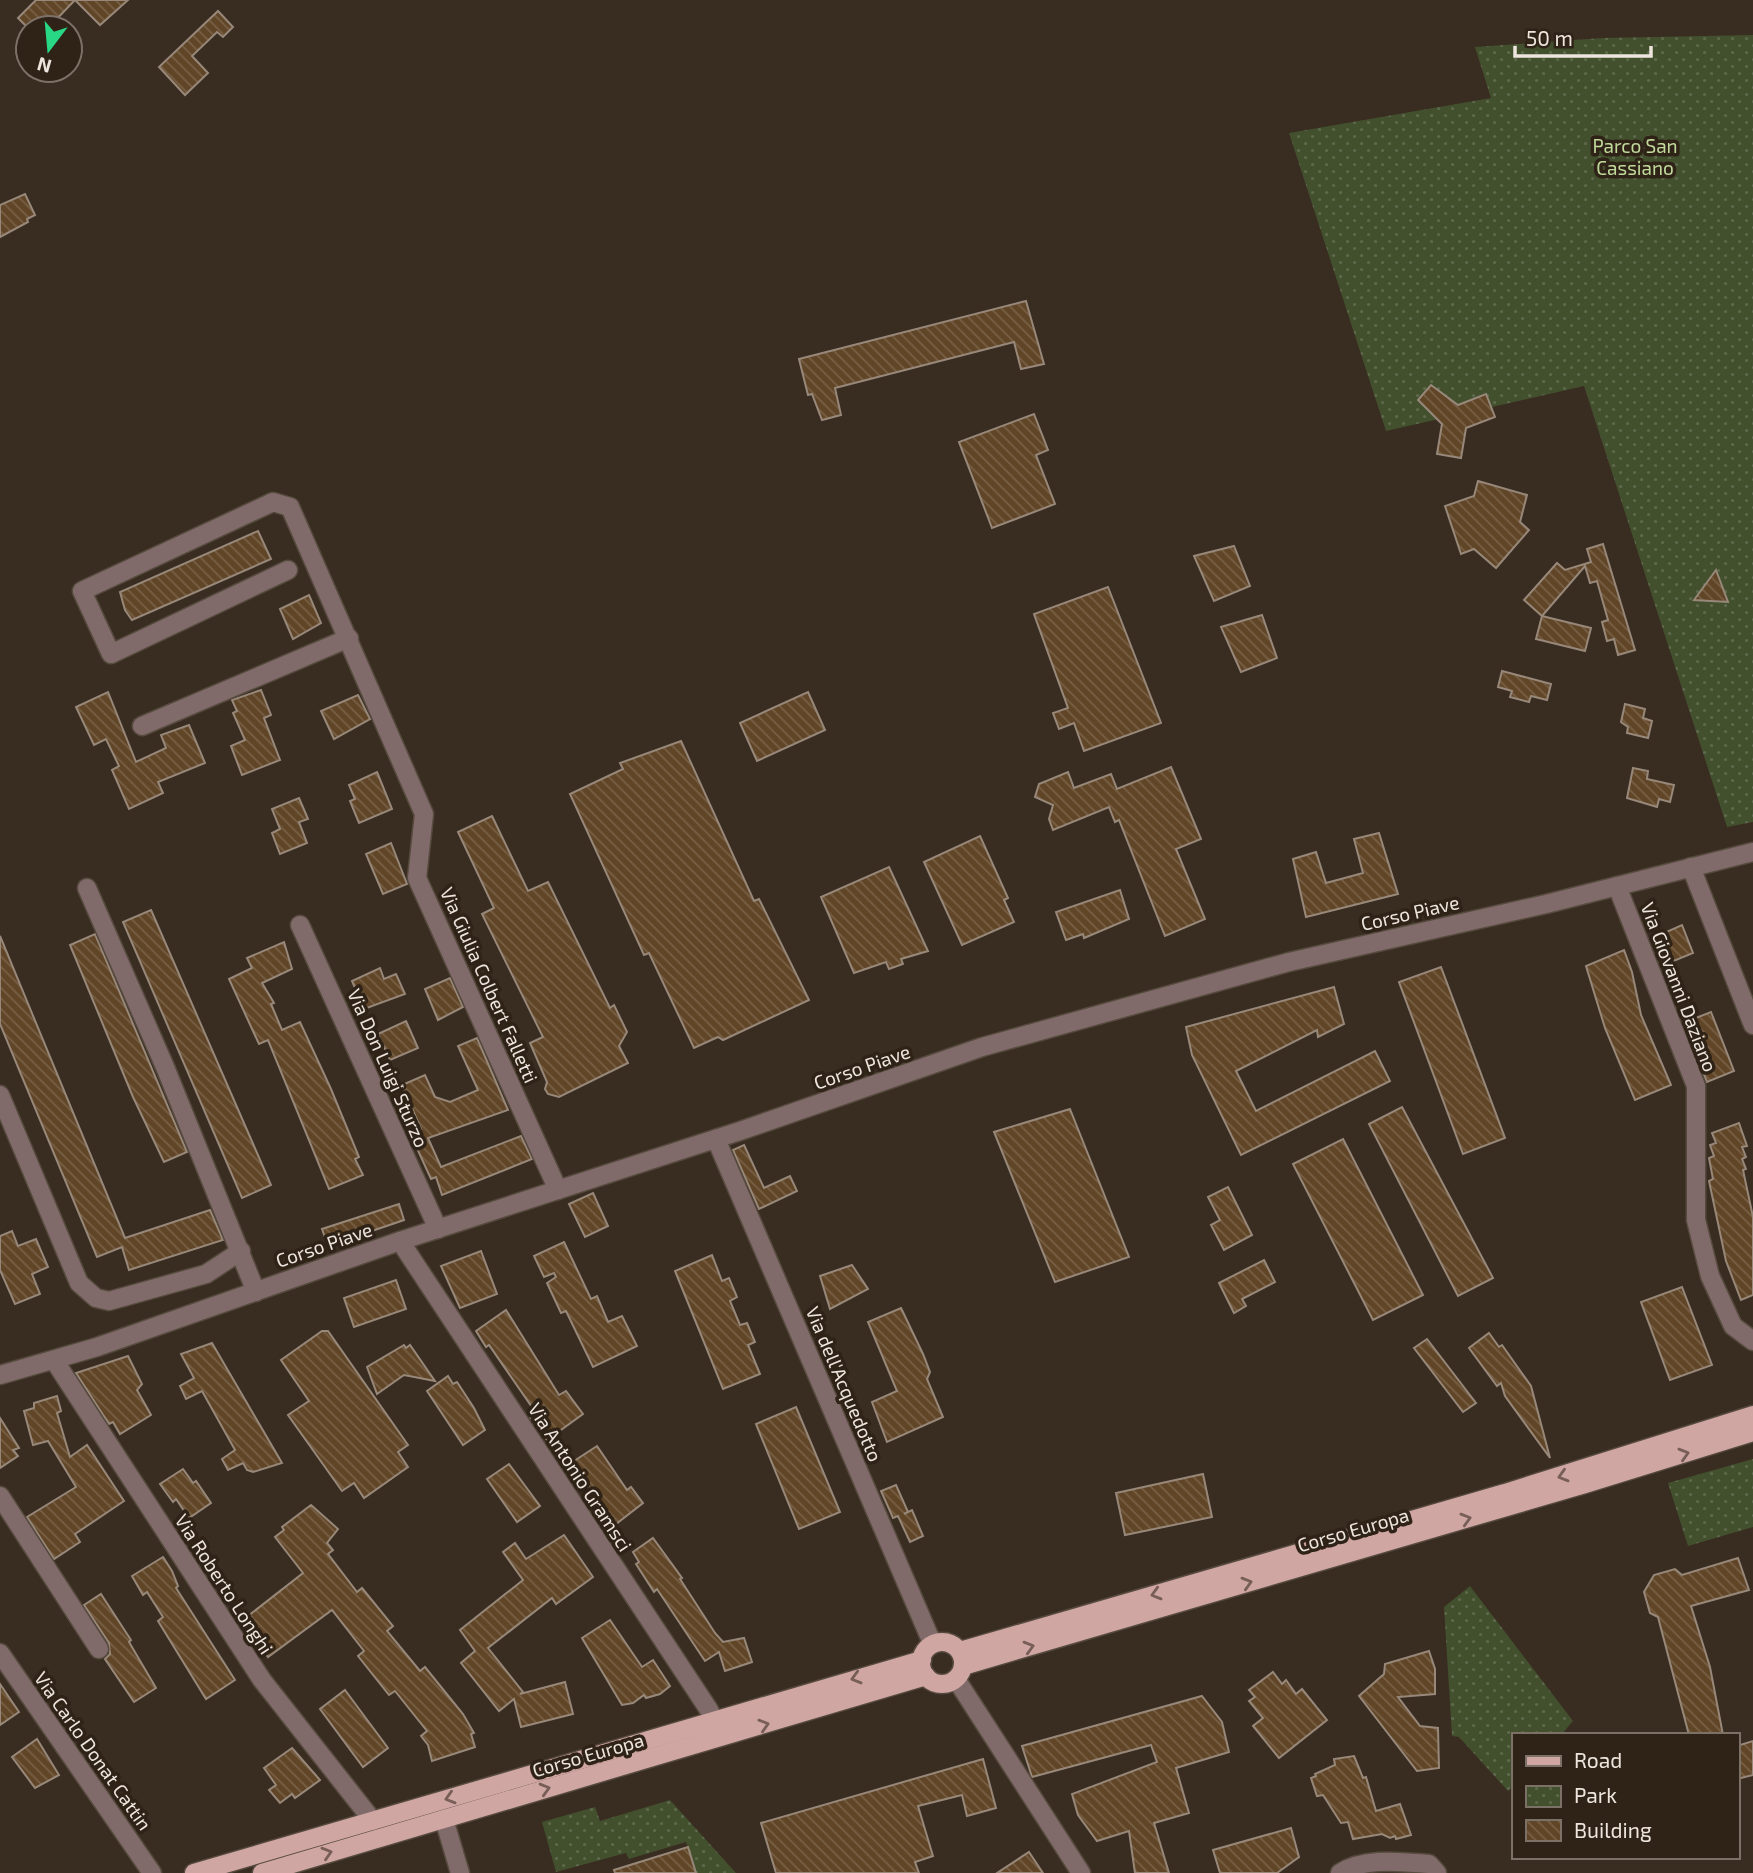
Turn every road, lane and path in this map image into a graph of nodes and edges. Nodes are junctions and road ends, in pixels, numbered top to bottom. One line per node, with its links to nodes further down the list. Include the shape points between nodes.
1 (288, 569): 2 (street, Via Giulia Colbert Falletti, via 111,654 82,591 273,502 290,507)
2 (349, 638): 3 (street); 12 (street, Via Giulia Colbert Falletti, via 424,814 417,878)
3 (142, 726)
4 (1753, 852): 5 (street, Corso Piave)
5 (1691, 867): 6 (street, Corso Piave); 9 (street)
6 (1617, 886): 11 (street, Corso Piave, via 1289,962 982,1047); 17 (street, Via Giovanni Daziano, via 1696,1086 1696,1220 1710,1276 1733,1326)
7 (87, 888): 15 (street)
8 (300, 925): 13 (street, Via Don Luigi Sturzo)
9 (1753, 1025)
10 (0, 1095): 15 (street, via 86,1292 109,1301 206,1274)
11 (716, 1139): 12 (street, Corso Piave); 23 (street, Via dell'Acquedotto)
12 (558, 1190): 13 (street, Corso Piave)
13 (438, 1229): 14 (street, Corso Piave)
14 (400, 1241): 16 (street, Corso Piave); 28 (street, Via Antonio Gramsci)
15 (241, 1251): 16 (street)
16 (256, 1292): 18 (street, Corso Piave)
17 (1753, 1341)
18 (54, 1360): 19 (street, Corso Piave); 31 (street, Via Roberto Longhi, via 262,1680)
19 (0, 1375)
20 (1753, 1415): 26 (main road, Corso Europa, one-way to 26)
21 (1753, 1432): 26 (main road, Corso Europa, one-way to 21)
22 (0, 1496): 24 (street)
23 (936, 1643): 26 (main road, via 949,1643); 27 (main road, via 924,1652)
24 (99, 1649)
25 (0, 1653): 33 (street, Via Carlo Donat Cattin)
26 (960, 1665): 27 (main road, via 946,1684 935,1683); 37 (street)
27 (924, 1668): 28 (main road, Corso Europa, one-way to 28); 29 (main road, Corso Europa, one-way to 27)
28 (715, 1718): 29 (street, Via Antonio Gramsci); 31 (main road, Corso Europa, one-way to 31)
29 (722, 1738): 30 (main road, Corso Europa, one-way to 29)
30 (444, 1819): 35 (main road, Corso Europa, one-way to 30); 36 (street)
31 (373, 1821): 34 (main road, Corso Europa)
32 (1433, 1868): 38 (street, via 1392,1861)
33 (152, 1873)
34 (194, 1873)
35 (262, 1873)
36 (460, 1873)
37 (1081, 1873)
38 (1340, 1873)

